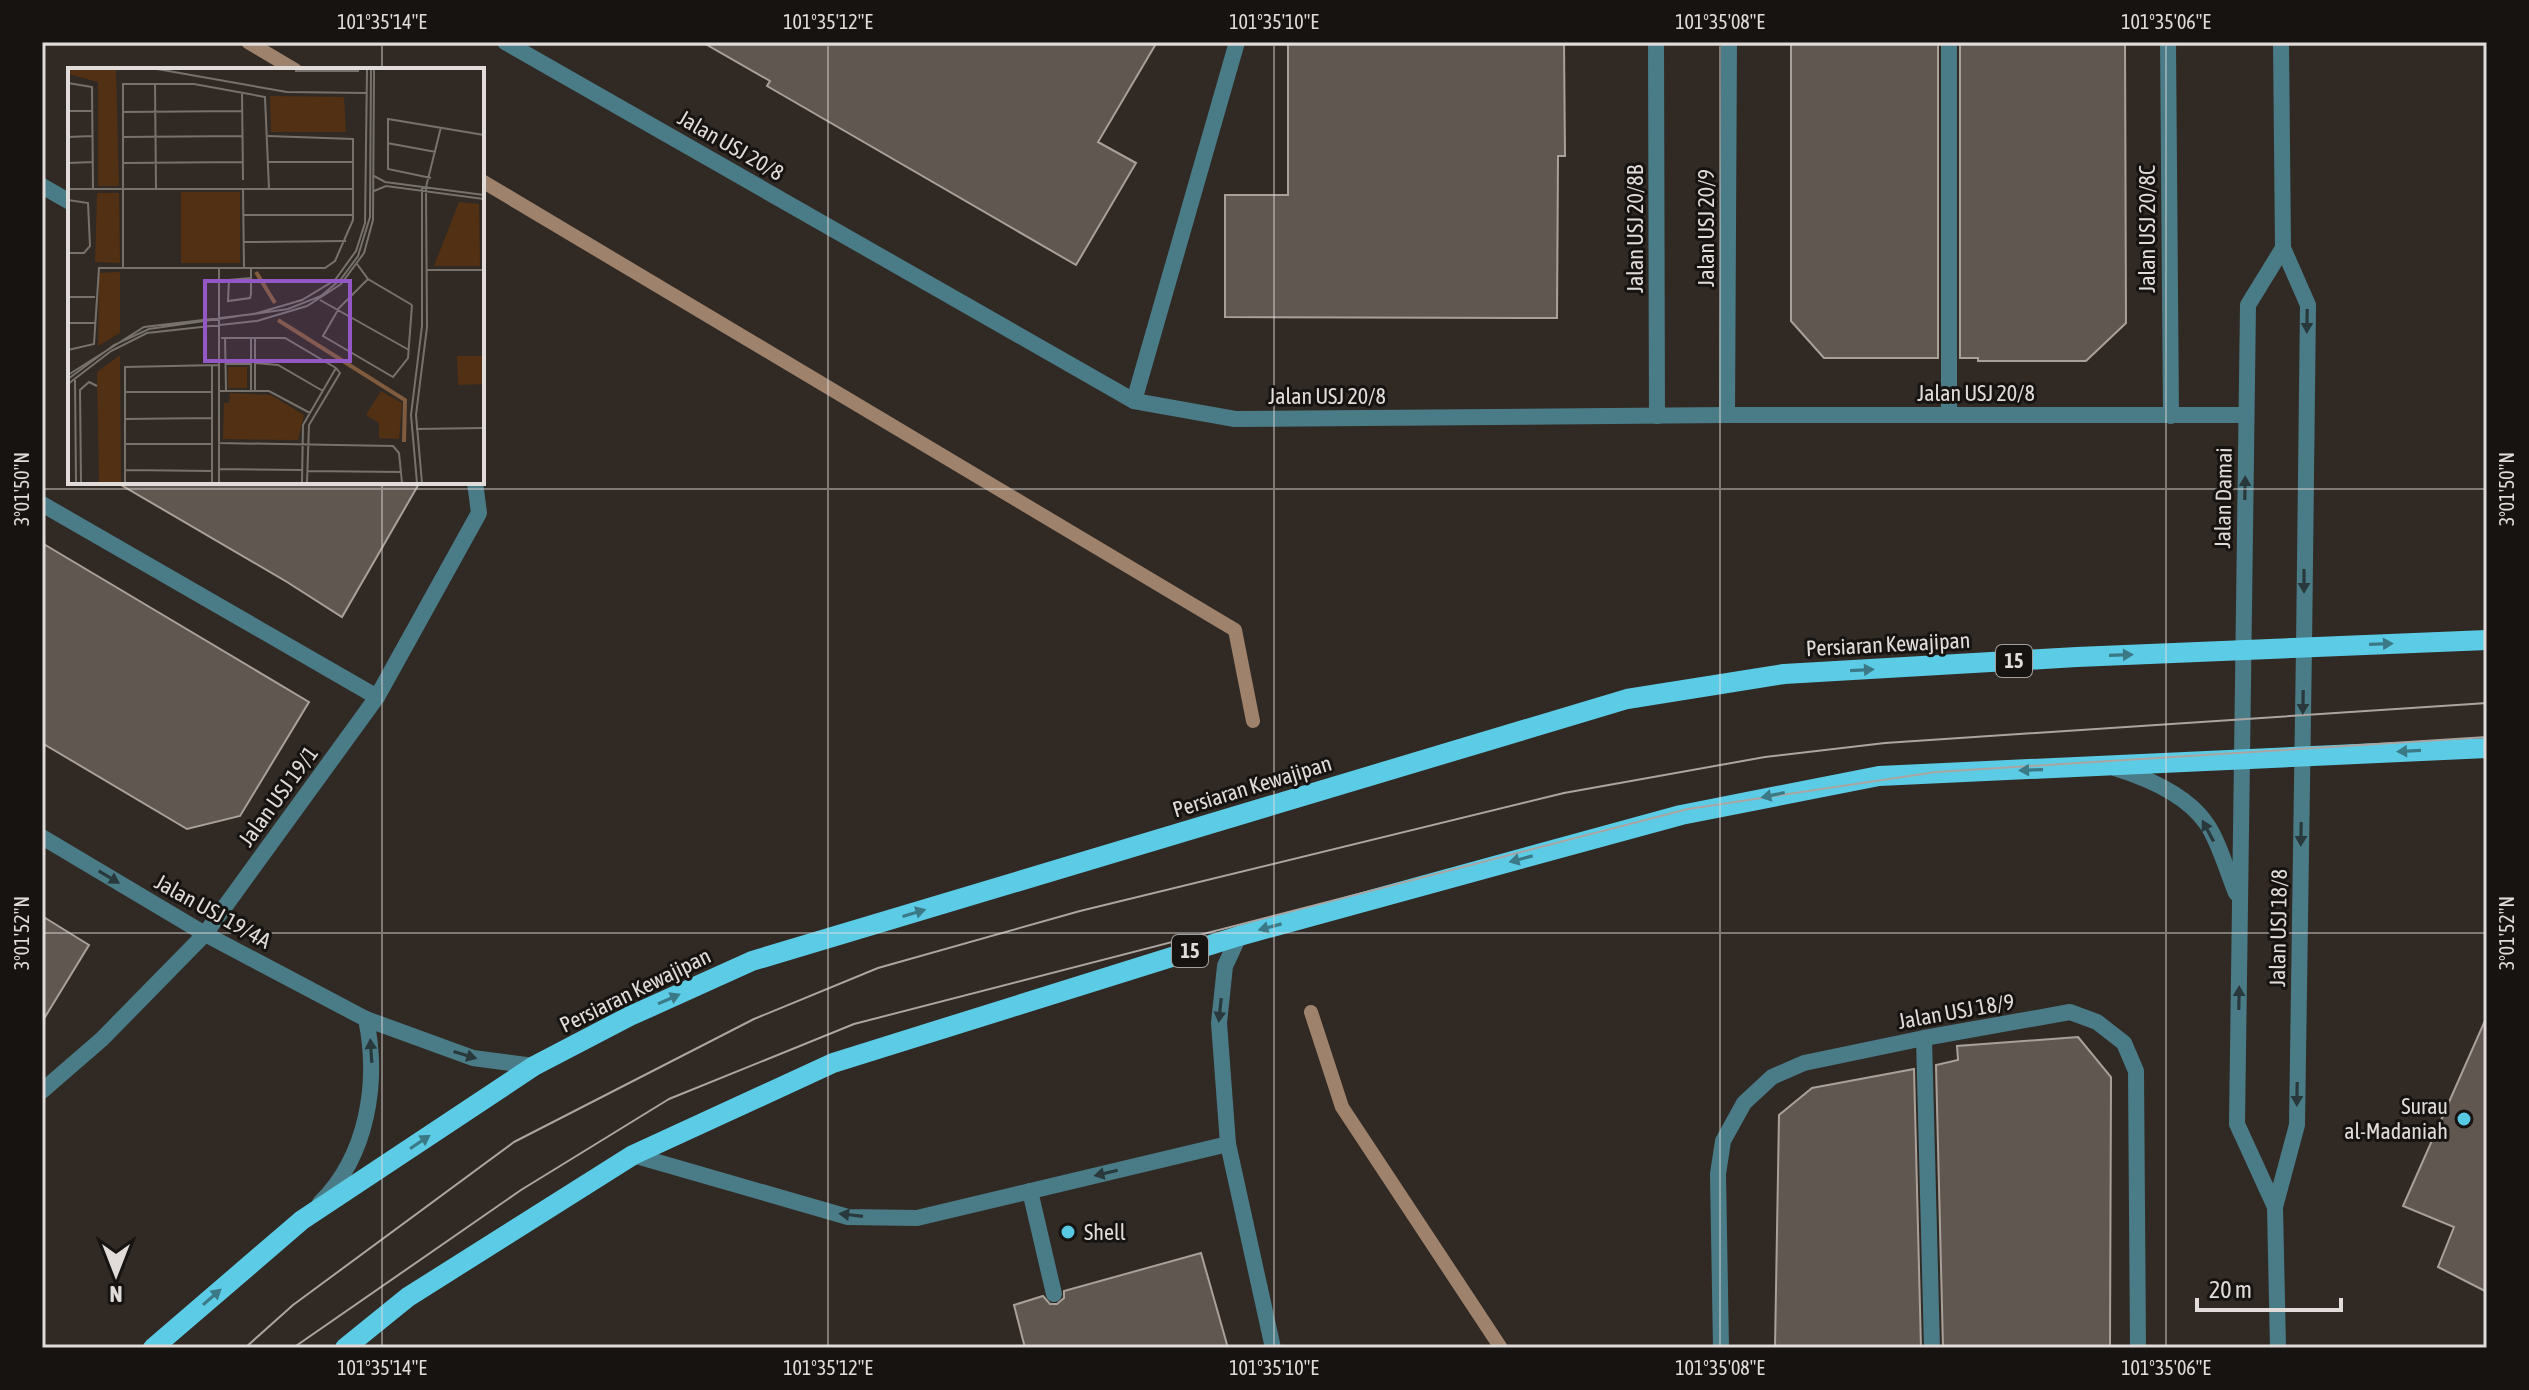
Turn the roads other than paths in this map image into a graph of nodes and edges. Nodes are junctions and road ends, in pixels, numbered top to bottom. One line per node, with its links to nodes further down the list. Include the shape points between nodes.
1 (505, 42): 11 (street, Jalan USJ 20/8)
2 (1237, 42): 11 (street)
3 (1656, 42): 15 (street, Jalan USJ 20/8B)
4 (1729, 42): 13 (street, Jalan USJ 20/9)
5 (1949, 42): 12 (street)
6 (2168, 42): 16 (street, Jalan USJ 20/8C)
7 (2281, 42): 10 (street)
8 (42, 186): 9 (street)
9 (68, 201)
10 (2283, 248): 14 (street, Jalan Damai, via 2248,305); 20 (street, one-way to 20, via 2308,305)
11 (1134, 401): 15 (street, Jalan USJ 20/8, via 1235,419)
12 (1949, 414): 13 (street, Jalan USJ 20/8); 16 (street, Jalan USJ 20/8)
13 (1727, 415): 15 (street, Jalan USJ 20/8)
14 (2246, 415): 16 (street, Jalan USJ 20/8); 21 (street, Jalan Damai, one-way to 14)
15 (1657, 416)
16 (2171, 416)
17 (475, 484): 22 (street, Jalan USJ 19/1, via 479,513)
18 (42, 504): 22 (street)
19 (2487, 640): 20 (main road, Persiaran Kewajipan / 15, one-way to 19)
20 (2304, 647): 21 (main road, Persiaran Kewajipan / 15); 24 (street, Jalan USJ 18/8, one-way to 24)
21 (2243, 650): 25 (street, Jalan Damai); 33 (main road, Persiaran Kewajipan / 15, one-way to 21, via 752,961 1627,699 1784,674)
22 (377, 697): 29 (street, Jalan USJ 19/1)
23 (2487, 748): 24 (main road, 15, one-way to 24)
24 (2302, 756): 25 (main road, 15); 38 (street, Jalan USJ 18/8, one-way to 38, via 2297,1125)
25 (2242, 758): 26 (main road, 15); 28 (street, Jalan USJ 18/8)
26 (2109, 766): 28 (street, one-way to 26, via 2206,823 2151,779); 30 (main road, 15, one-way to 30, via 1879,776 1793,791 1681,815)
27 (42, 837): 29 (street, Jalan USJ 19/4A, one-way to 29)
28 (2240, 902): 38 (street, Jalan USJ 18/8, one-way to 28, via 2237,1124)
29 (205, 934): 31 (street, Jalan USJ 19/4A); 34 (street, Jalan USJ 19/1, via 102,1039)
30 (1239, 936): 35 (street, one-way to 35, via 1225,966 1219,1023); 36 (main road, 15, via 833,1063)
31 (366, 1019): 33 (street, Jalan USJ 19/4A, one-way to 33, via 473,1058); 39 (street, one-way to 31, via 346,1168 370,1109 372,1048)
32 (1924, 1038): 44 (street, Jalan USJ 18/9, via 1804,1063 1772,1077 1744,1103 1723,1141 1718,1174); 45 (street); 46 (street, Jalan USJ 18/9, via 2070,1012 2097,1022 2124,1043 2136,1071)
33 (534, 1066): 39 (main road, Persiaran Kewajipan / 15, one-way to 33)
34 (42, 1091)
35 (1228, 1144): 37 (street, one-way to 37); 43 (street)
36 (633, 1155): 37 (street, one-way to 36, via 917,1218 848,1217); 42 (main road, 15, via 408,1297)
37 (1030, 1191): 40 (street)
38 (2275, 1207): 47 (street, Jalan USJ 18/8)
39 (302, 1220): 41 (main road, Persiaran Kewajipan / 15, one-way to 39)
40 (1054, 1294)
41 (153, 1348)
42 (345, 1348)
43 (1273, 1348)
44 (1721, 1348)
45 (1932, 1348)
46 (2138, 1348)
47 (2278, 1348)

